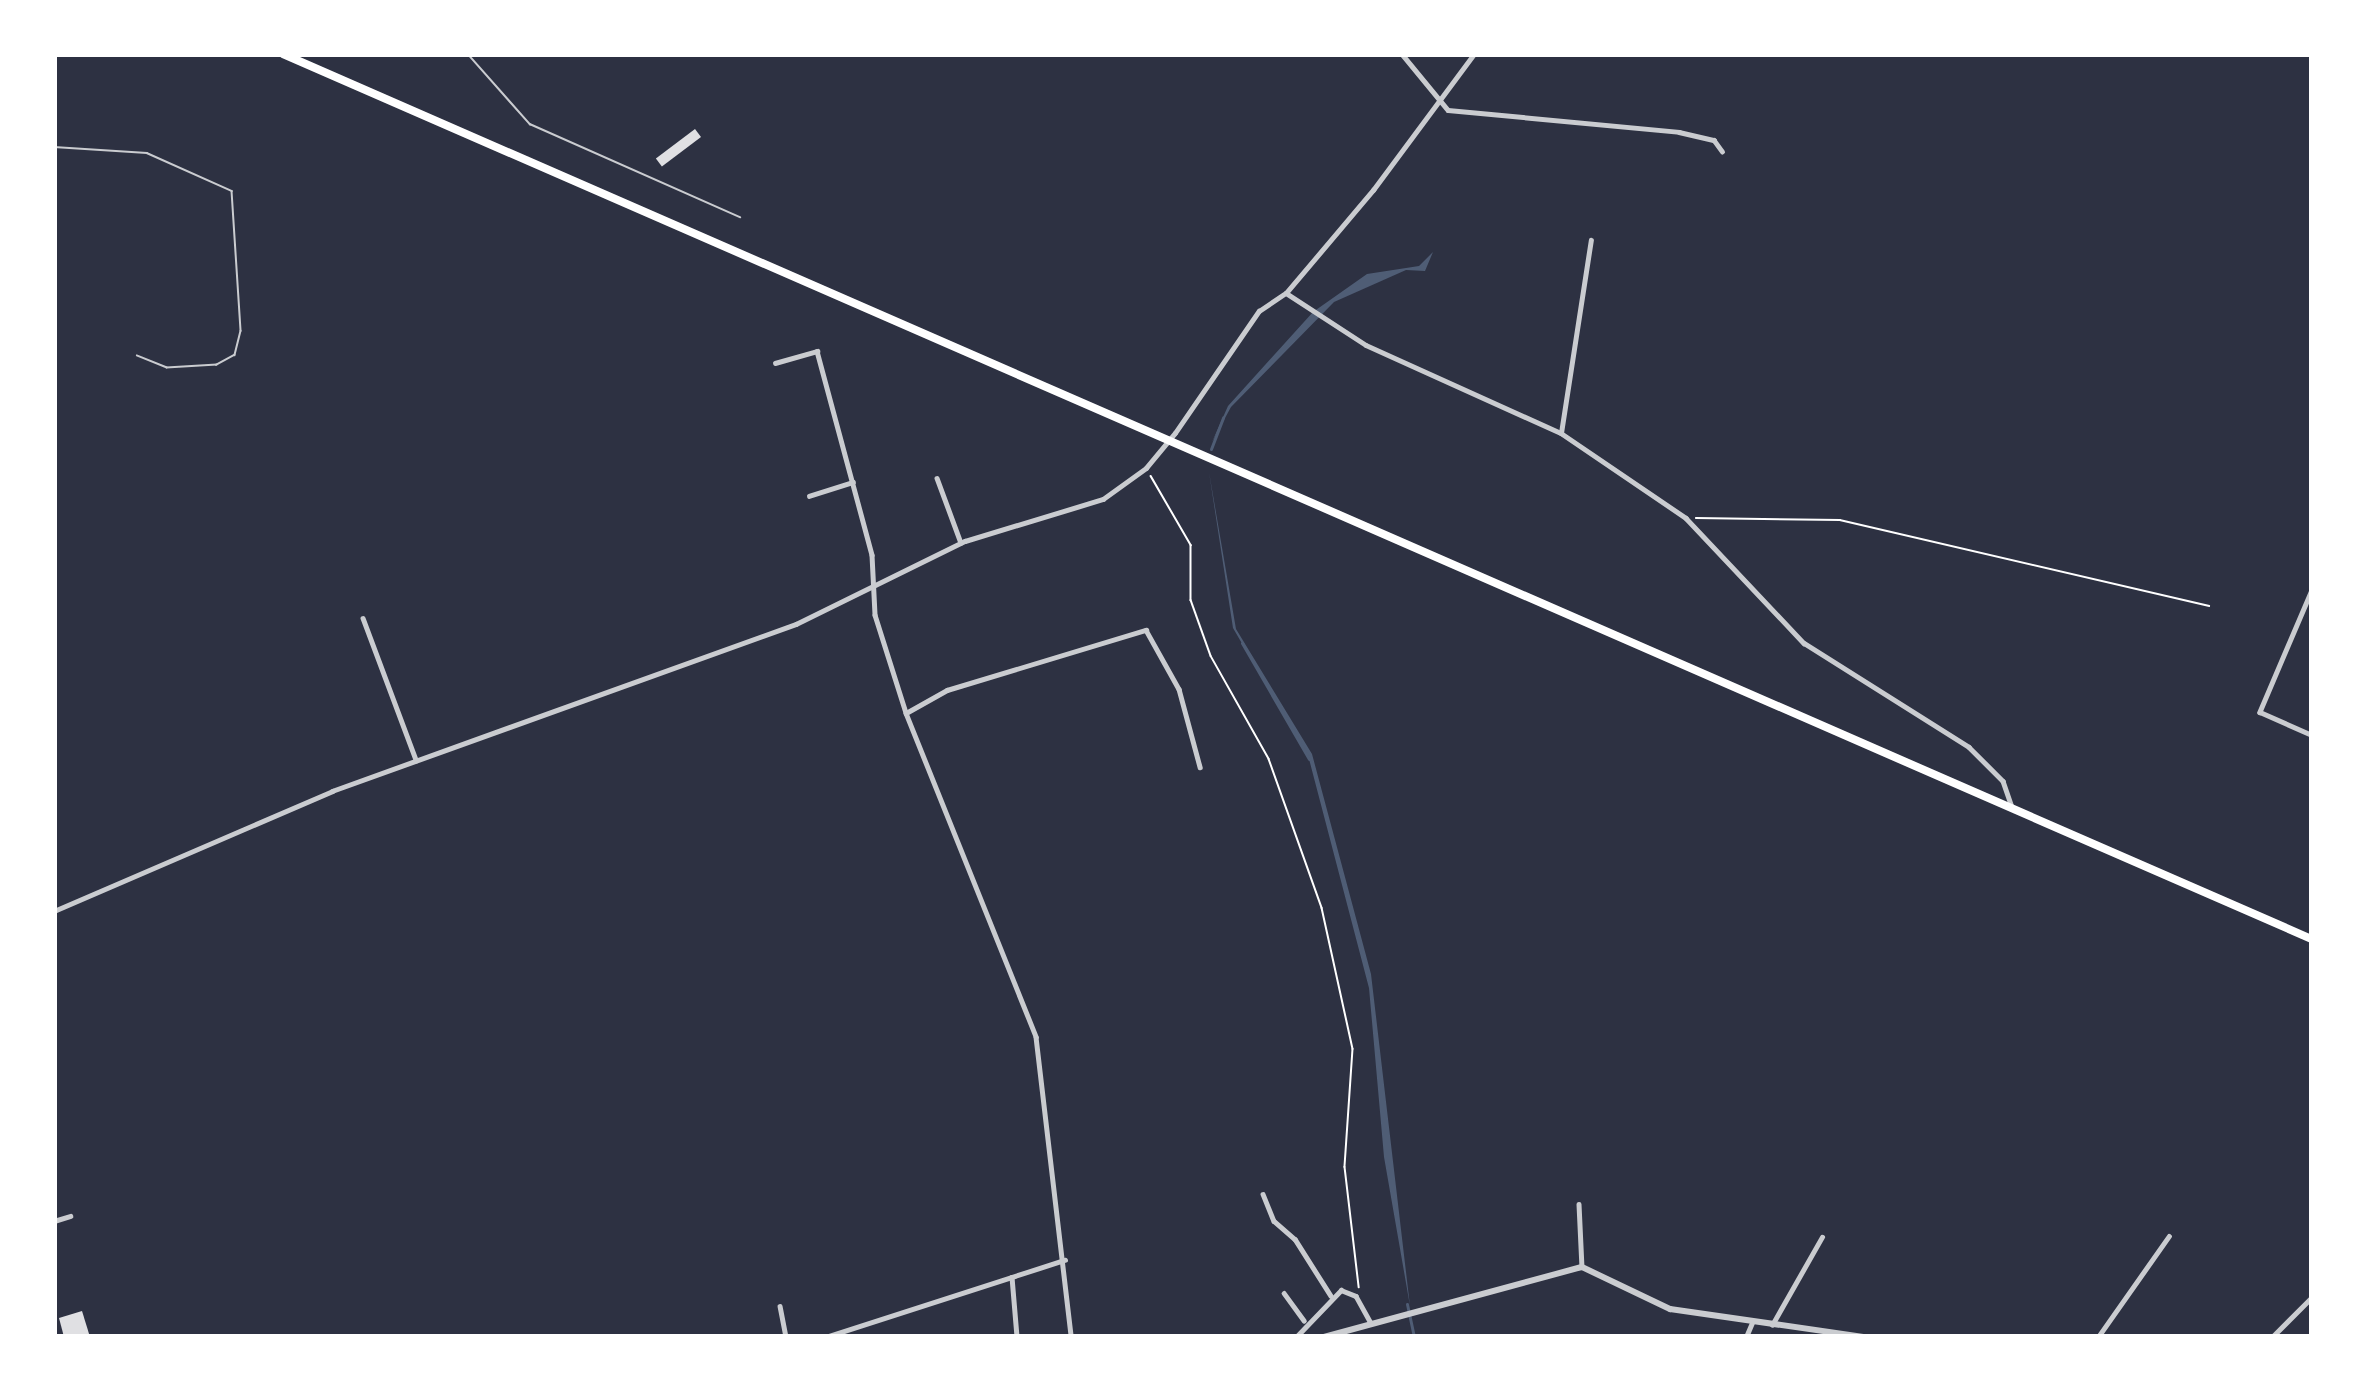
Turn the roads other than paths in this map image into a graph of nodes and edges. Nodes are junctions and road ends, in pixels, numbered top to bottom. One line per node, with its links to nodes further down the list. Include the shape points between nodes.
1 (283, 54): 14 (main road)
2 (469, 54): 8 (lane, via 530,124)
3 (1402, 54): 5 (street)
4 (1474, 54): 5 (street)
5 (1439, 106): 7 (street, via 1679,132 1714,140); 10 (street)
6 (54, 147): 11 (lane, via 147,153 232,191 241,331 235,356 167,368)
7 (1722, 151)
8 (740, 217)
9 (1591, 240): 13 (street)
10 (1286, 292): 13 (street, via 1366,345); 14 (street, via 1258,311)
11 (137, 356)
12 (776, 363): 16 (street, via 818,351)
13 (1562, 433): 26 (street, via 1686,518 1804,644 1969,747 2003,781)
14 (1167, 441): 18 (street, via 1103,499); 26 (main road)
15 (937, 478): 18 (street)
16 (853, 482): 17 (street); 19 (street)
17 (809, 496)
18 (961, 543): 19 (street)
19 (877, 588): 22 (street, via 874,615); 24 (street)
20 (2312, 590): 23 (street, via 2260,712)
21 (363, 618): 24 (street)
22 (906, 712): 25 (street, via 947,690 1146,630 1178,689); 35 (street, via 1036,1037)
23 (2312, 735)
24 (416, 760): 27 (street)
25 (1200, 767)
26 (2012, 807): 28 (main road)
27 (54, 911)
28 (2312, 939)
29 (1263, 1194): 39 (street)
30 (1579, 1204): 36 (street)
31 (70, 1216): 32 (street)
32 (54, 1221)
33 (2169, 1236): 56 (street)
34 (1822, 1237): 45 (street)
35 (1065, 1260): 37 (street); 51 (street)
36 (1582, 1267): 43 (street, via 1670,1310); 44 (street)
37 (1012, 1275): 46 (street); 50 (street)
38 (1284, 1293): 42 (street)
39 (1331, 1296): 42 (street); 44 (street, via 1356,1296)
40 (2312, 1298): 57 (street)
41 (780, 1306): 48 (street)
42 (1304, 1321): 52 (street)
43 (1752, 1323): 45 (street); 54 (street)
44 (1371, 1324): 47 (street)
45 (1772, 1325): 55 (street)
46 (843, 1334): 49 (street)
47 (1345, 1334): 53 (street)
48 (786, 1337)
49 (826, 1337)
50 (1017, 1337)
51 (1071, 1337)
52 (1297, 1337)
53 (1324, 1337)
54 (1746, 1337)
55 (1865, 1337)
56 (2098, 1337)
57 (2272, 1337)

